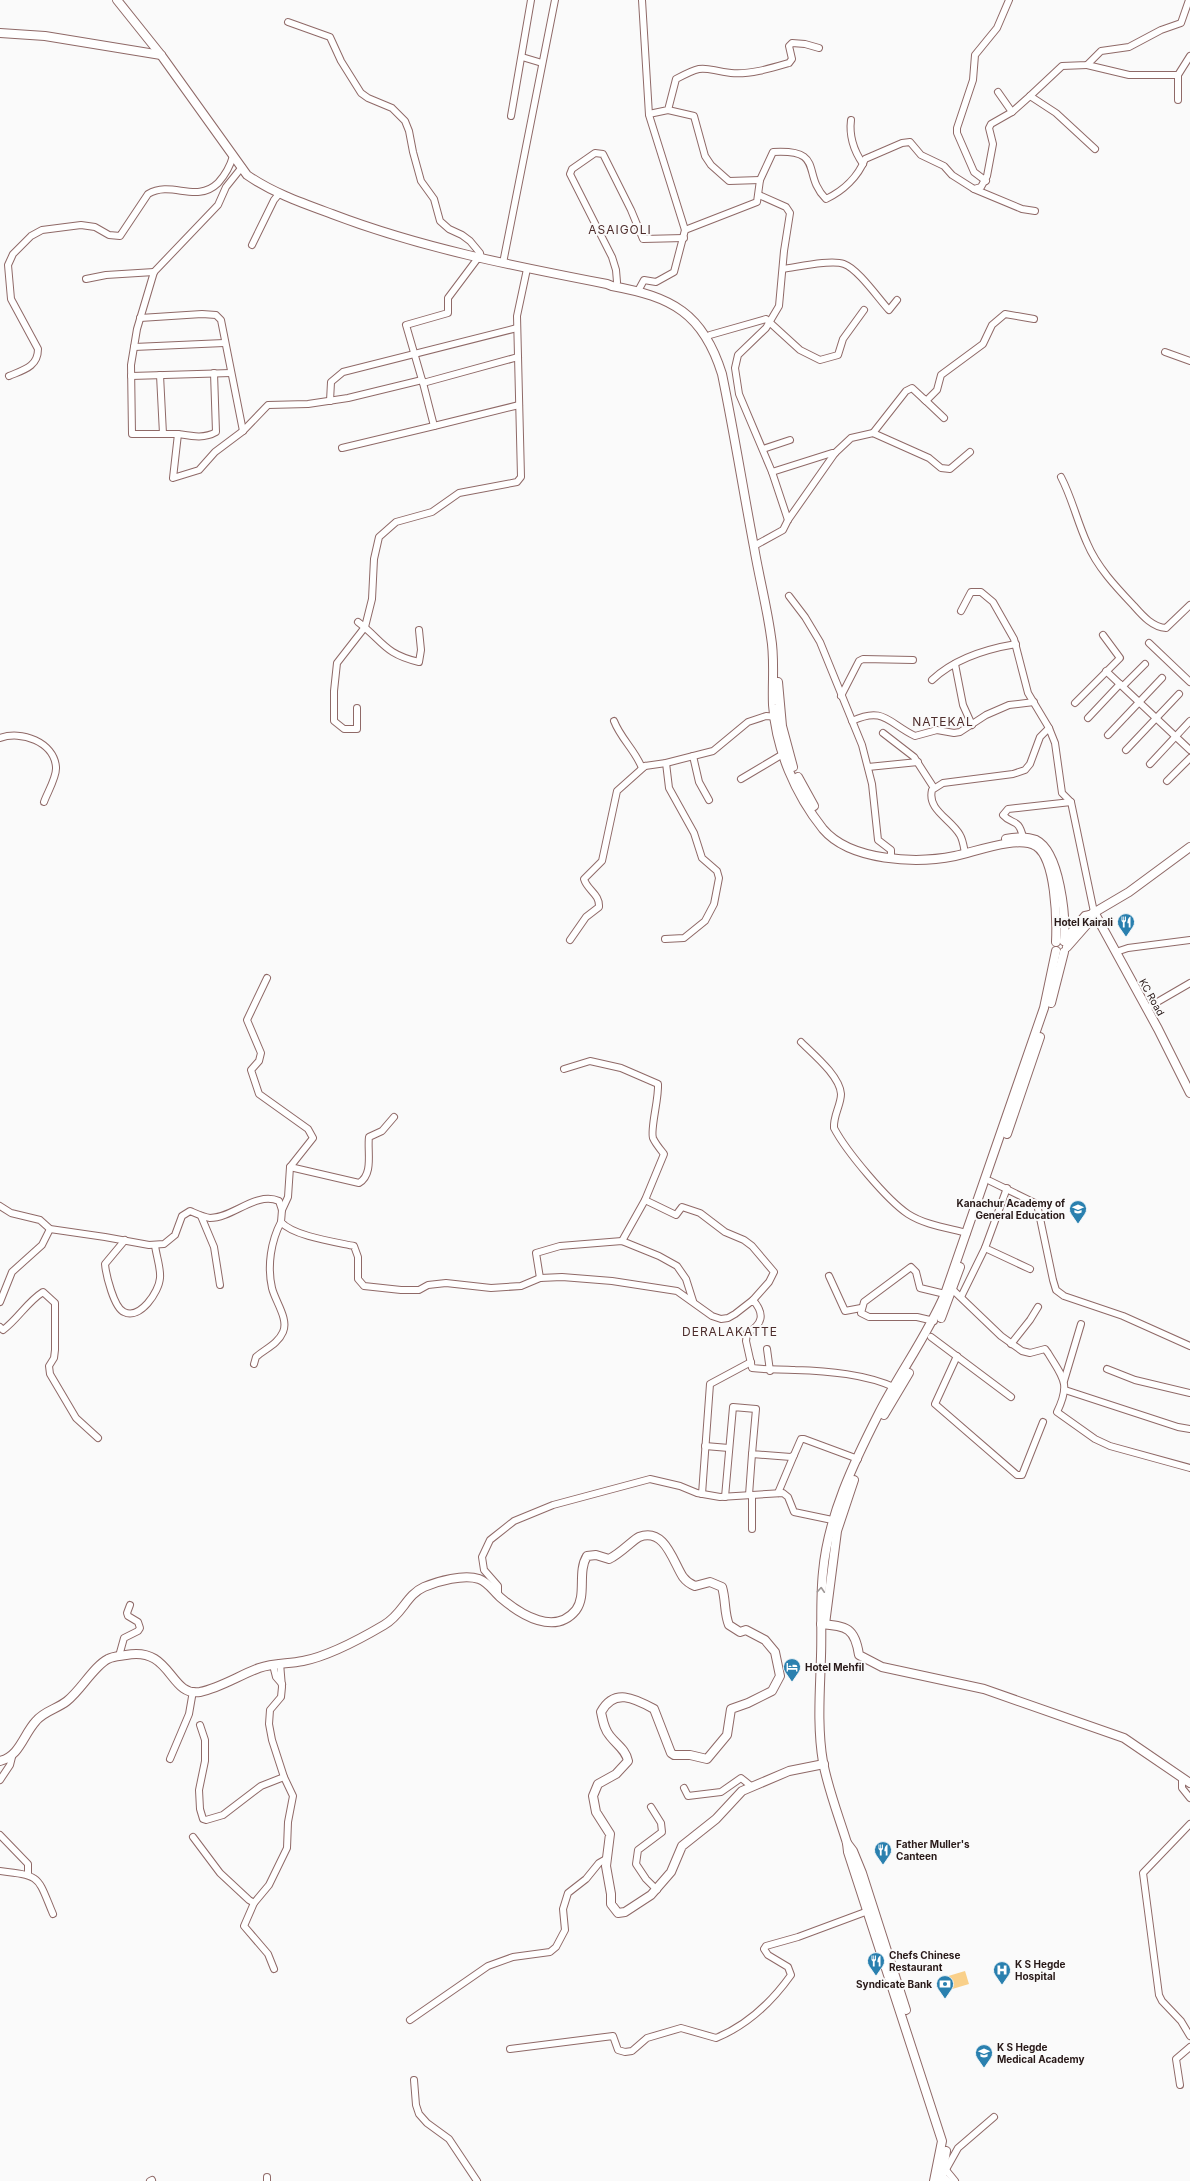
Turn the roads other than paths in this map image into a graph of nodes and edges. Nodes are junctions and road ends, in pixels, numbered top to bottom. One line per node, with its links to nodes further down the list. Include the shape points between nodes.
1 (117, 0): 10 (main road)
2 (532, 0): 12 (street)
3 (555, 0): 13 (street)
4 (642, 0): 21 (street)
5 (1009, 0): 29 (street, via 997,28 975,55 973,80 957,128 974,172)
6 (1190, 0): 14 (street, via 1181,23 1129,47 1101,51)
7 (288, 22): 37 (street, via 330,37 341,61 362,93 392,108 405,121 421,180 434,199 440,221 449,230 470,241 480,253)
8 (0, 33): 10 (main road, via 45,36)
9 (819, 48): 19 (street, via 792,43 789,46 792,59 789,63 750,72 732,73 708,67 693,70 676,79)
10 (161, 55): 25 (main road)
11 (1190, 56): 15 (street)
12 (522, 57): 13 (street); 22 (street)
13 (542, 63): 38 (street)
14 (1087, 65): 15 (street, via 1129,76); 17 (street, via 1062,66)
15 (1178, 75): 18 (street)
16 (998, 92): 20 (street)
17 (1030, 96): 20 (street); 24 (street, via 1056,112)
18 (1178, 100)
19 (668, 110): 21 (street); 28 (street, via 694,116 705,156 729,181)
20 (1012, 112): 29 (street, via 991,124 989,128 994,144)
21 (649, 114): 34 (street)
22 (511, 116)
23 (851, 120): 26 (street, via 850,130 856,155)
24 (1095, 149)
25 (233, 156): 27 (main road); 62 (street, via 230,168 212,189 200,193 169,189 148,194 120,236 81,224 42,230 31,236 13,254 8,265 11,299 38,349 38,357 32,366)
26 (863, 164): 28 (street, via 855,177 839,193 826,199 820,194 808,160 799,152 773,152); 30 (street, via 865,159 910,142 921,155 944,166 952,175)
27 (242, 168): 31 (main road, via 262,186); 41 (street, via 226,187 218,205)
28 (760, 180): 32 (street)
29 (986, 181): 30 (street, via 981,187)
30 (974, 189): 33 (street, via 1022,209)
31 (279, 194): 36 (street); 37 (main road, via 374,230)
32 (759, 195): 34 (street, via 757,202); 40 (street, via 786,207 790,213)
33 (1035, 211)
34 (685, 230): 35 (street)
35 (684, 238): 43 (street, via 643,239 602,154 595,153 572,169 570,176 612,257); 45 (street, via 674,272 656,282 644,280)
36 (252, 245)
37 (480, 259): 38 (main road); 56 (street, via 448,298 448,313 406,325)
38 (503, 263): 39 (main road)
39 (527, 268): 44 (main road); 51 (street)
40 (783, 269): 46 (street, via 844,263 889,310); 50 (street, via 779,306)
41 (154, 272): 42 (street); 48 (street)
42 (86, 279)
43 (617, 282): 44 (main road); 45 (main road)
44 (607, 284): 45 (main road)
45 (639, 289): 52 (main road, via 662,293 685,307 700,320); 82 (main road, via 684,312 702,331 713,350 725,389)
46 (897, 300)
47 (864, 310): 50 (street, via 844,339 838,355 820,360 800,350)
48 (140, 318): 53 (street, via 216,315 221,320); 54 (street)
49 (1034, 319): 66 (street, via 1005,314 992,324 983,344 941,374 937,390)
50 (770, 321): 52 (street, via 755,321); 76 (street, via 738,355 735,368 739,394)
51 (517, 328): 56 (street); 57 (street)
52 (710, 335): 82 (main road, via 723,361 729,385)
53 (224, 342): 54 (street); 60 (street)
54 (134, 347): 63 (street)
55 (1165, 352): 58 (street)
56 (414, 353): 64 (street); 65 (street, via 343,372 331,382)
57 (518, 357): 64 (street); 67 (street)
58 (1190, 361)
59 (214, 372): 60 (street); 61 (street); 73 (street, via 216,432 210,436 193,437)
60 (231, 373): 70 (street)
61 (160, 375): 63 (street); 72 (street)
62 (9, 376)
63 (131, 376): 72 (street, via 132,434)
64 (422, 381): 65 (street); 69 (street)
65 (330, 401): 70 (street, via 268,405)
66 (926, 401): 68 (street); 71 (street, via 912,388 906,391)
67 (519, 405): 69 (street); 87 (street, via 521,477 517,482 459,493 432,512 396,522 379,537 374,559 372,599)
68 (944, 418)
69 (434, 426): 75 (street)
70 (243, 431): 73 (street, via 215,452 199,470 173,478)
71 (873, 433): 77 (street, via 929,458 942,468 950,468); 78 (street, via 851,438)
72 (163, 434): 73 (street)
73 (178, 434)
74 (790, 440): 76 (street)
75 (342, 448)
76 (763, 449): 79 (street)
77 (970, 452)
78 (835, 453): 79 (street); 81 (street)
79 (772, 472): 81 (street)
80 (1061, 477): 84 (street, via 1097,562 1146,619 1160,628 1166,628)
81 (788, 520): 82 (street, via 783,530)
82 (756, 544): 106 (main road, via 776,635)
83 (789, 596): 101 (street, via 820,642)
84 (1190, 605)
85 (961, 611): 91 (street, via 972,592 981,592 993,602)
86 (358, 622): 87 (street)
87 (365, 627): 88 (street, via 390,651 402,658 419,662); 105 (street, via 337,664 334,721 344,729 357,729)
88 (419, 630)
89 (1103, 635): 95 (street, via 1120,656)
90 (1149, 643): 98 (street)
91 (1016, 644): 93 (street, via 990,649); 102 (street, via 1028,693)
92 (913, 660): 101 (street, via 859,661)
93 (955, 664): 97 (street, via 944,669); 112 (street, via 963,705)
94 (1145, 664): 99 (street)
95 (1106, 671): 99 (street); 103 (street)
96 (1162, 678): 104 (street)
97 (932, 680)
98 (1190, 682)
99 (1122, 685): 104 (street); 107 (street)
100 (1179, 694): 108 (street)
101 (841, 696): 110 (street)
102 (1034, 702): 112 (street, via 1010,705 986,715); 113 (street)
103 (1075, 702)
104 (1139, 702): 108 (street); 115 (street)
105 (357, 708)
106 (777, 716): 120 (main road); 121 (street, via 748,722 713,751); 137 (main road, via 795,771 832,831 846,841)
107 (1088, 718)
108 (1156, 718): 116 (street); 118 (street)
109 (614, 721): 126 (street, via 619,733 638,756 642,768)
110 (852, 721): 112 (street, via 875,713 915,736 937,730 960,732); 127 (street)
111 (1190, 721): 116 (street)
112 (972, 725)
113 (1049, 728): 130 (street, via 1040,737 1030,764 1019,773 943,783); 133 (street, via 1055,743 1062,793)
114 (882, 733): 123 (street)
115 (1108, 734)
116 (1175, 736): 119 (street); 125 (street)
117 (0, 738): 132 (street, via 16,736 35,740 54,758 56,769)
118 (1126, 750)
119 (1190, 750)
120 (783, 754): 128 (street); 137 (main road, via 802,796 824,830 840,844 857,851)
121 (693, 756): 124 (street); 131 (street, via 700,782)
122 (1190, 758): 129 (street)
123 (918, 762): 127 (street); 130 (street)
124 (666, 763): 126 (street); 141 (street, via 669,788 694,833 702,858 717,871 719,878 714,904 705,921 684,938)
125 (1150, 764)
126 (644, 766): 142 (street, via 617,792 602,861 584,879 598,897 599,907 586,917)
127 (868, 767): 137 (street, via 878,840)
128 (741, 778)
129 (1167, 781)
130 (934, 788): 136 (street, via 930,798 960,835)
131 (709, 800)
132 (44, 802)
133 (1071, 802): 134 (street, via 1008,809 1004,815 1016,821 1021,827); 138 (street)
134 (1023, 837): 136 (main road); 139 (main road, via 1037,841 1050,855 1057,879)
135 (1190, 847): 138 (main road, via 1129,892)
136 (964, 851): 137 (main road); 144 (main road, via 1015,843 1038,847 1050,874)
137 (892, 855)
138 (1092, 914): 140 (main road, via 1085,916); 144 (main road, via 1089,922); 145 (main road, KC Road)
139 (1064, 923): 140 (main road); 144 (main road)
140 (1077, 926): 144 (main road)
141 (665, 939)
142 (570, 940)
143 (1190, 940): 145 (street, via 1128,948)
144 (1061, 946): 153 (main road)
145 (1116, 952): 148 (main road, KC Road)
146 (267, 978): 154 (street, via 247,1020 261,1053 259,1061 251,1070 259,1094 308,1129 313,1138)
147 (1190, 983): 148 (street)
148 (1147, 1008): 151 (main road, KC Road)
149 (801, 1042): 164 (street, via 827,1067 839,1086 841,1094 834,1128 857,1161 909,1214 925,1222)
150 (564, 1069): 158 (street, via 590,1061 621,1068 658,1084 657,1108 652,1130 653,1138 664,1154)
151 (1190, 1093)
152 (394, 1117): 154 (street, via 382,1131 369,1137 367,1172 359,1183)
153 (1006, 1128): 155 (main road); 157 (main road)
154 (290, 1167): 160 (street, via 288,1197)
155 (990, 1181): 156 (street); 157 (main road)
156 (1007, 1188): 168 (street); 186 (street, via 1037,1204 1053,1280 1058,1292 1070,1299 1123,1316)
157 (983, 1194): 164 (main road); 170 (main road)
158 (645, 1200): 166 (street); 176 (street, via 676,1215 682,1207 700,1213 725,1232 752,1246 774,1272)
159 (0, 1206): 163 (street, via 11,1212 40,1220)
160 (282, 1210): 161 (street, via 279,1202 264,1199 212,1218); 162 (street)
161 (201, 1216): 167 (street, via 190,1212 182,1216 175,1235 164,1244); 173 (street, via 214,1247)
162 (281, 1222): 172 (street, via 292,1229 354,1246 358,1257 358,1279 364,1286 419,1290 428,1285 446,1283 491,1288 521,1286); 190 (street, via 271,1246 272,1286 284,1325 283,1332 272,1346 256,1357)
163 (50, 1229): 165 (street); 178 (street, via 42,1245 12,1272)
164 (967, 1233): 170 (main road)
165 (125, 1240): 167 (street); 167 (street, via 105,1264 109,1285 120,1308 130,1314 142,1310 150,1303 160,1279)
166 (622, 1241): 172 (street, via 560,1246 536,1253); 177 (street, via 678,1266 686,1279)
167 (155, 1245)
168 (985, 1248): 169 (street); 175 (street)
169 (1030, 1269)
170 (955, 1275): 174 (main road)
171 (829, 1276): 180 (street, via 845,1311)
172 (540, 1278): 177 (street, via 612,1281 677,1292)
173 (220, 1285)
174 (949, 1292): 175 (street); 180 (street, via 920,1288 916,1272 911,1267 864,1302); 181 (main road); 184 (main road)
175 (961, 1297): 185 (street)
176 (753, 1300): 177 (street, via 732,1316 721,1319 712,1316); 189 (street, via 760,1308 761,1315 756,1328 747,1333 746,1341)
177 (693, 1301)
178 (0, 1302)
179 (1038, 1307): 185 (street)
180 (861, 1308): 181 (street, via 861,1313 869,1317 917,1316)
181 (934, 1321): 194 (main road)
182 (1081, 1324): 193 (street)
183 (0, 1327): 200 (street, via 2,1330 10,1325 31,1300 43,1292 52,1299 55,1350 49,1366 50,1374 76,1418)
184 (930, 1337): 188 (street); 194 (main road)
185 (1011, 1344): 193 (street, via 1030,1353 1045,1349)
186 (1190, 1346)
187 (767, 1349): 192 (street)
188 (957, 1356): 197 (street); 198 (street, via 935,1404 1017,1475 1022,1475)
189 (751, 1362): 192 (street, via 752,1368); 201 (street, via 710,1384)
190 (254, 1364)
191 (1107, 1369): 196 (street, via 1135,1380)
192 (770, 1371): 194 (street, via 795,1370 855,1375)
193 (1064, 1380): 195 (street)
194 (896, 1389): 205 (main road); 211 (main road)
195 (1065, 1390): 199 (street); 206 (street, via 1065,1396 1057,1412 1095,1439 1110,1446)
196 (1190, 1393)
197 (1011, 1397)
198 (1043, 1422)
199 (1190, 1429)
200 (98, 1438)
201 (705, 1446): 202 (street); 208 (street)
202 (728, 1448): 203 (street, via 733,1408 756,1409); 210 (street)
203 (752, 1454): 204 (street, via 786,1458); 209 (street)
204 (794, 1455): 205 (street, via 801,1439 804,1439); 207 (street)
205 (858, 1459): 211 (main road)
206 (1190, 1468)
207 (778, 1493): 209 (street); 211 (street, via 788,1496 794,1512)
208 (702, 1494): 210 (street); 213 (street, via 650,1479 552,1505 514,1521 490,1540 482,1557 484,1570 498,1586)
209 (751, 1495): 210 (street); 212 (street)
210 (725, 1497)
211 (836, 1521): 215 (main road, via 823,1570)
212 (752, 1529)
213 (498, 1594): 217 (main road, via 478,1579 458,1578 424,1587 409,1597 396,1616 379,1628 317,1657 301,1662); 236 (main road, via 537,1622 561,1622 576,1609 580,1600 582,1567 587,1556 596,1555 609,1559 626,1549 636,1538 644,1535 654,1537 667,1545 688,1582 695,1586 710,1582 722,1587 728,1625 740,1632 746,1630 755,1634 765,1640 775,1652 780,1676 772,1691 748,1703 732,1707 727,1735 707,1760 671,1753 654,1709 624,1697 609,1700 601,1712 604,1725 609,1736 626,1753 628,1761 616,1774 598,1784 593,1796 596,1812 610,1834)
214 (130, 1606): 216 (street, via 128,1616 138,1622 140,1628 124,1638)
215 (823, 1626): 223 (main road, via 820,1738); 225 (main road, via 839,1625 853,1632 857,1639 859,1655 882,1667 984,1689 1124,1738)
216 (119, 1656): 218 (main road, via 146,1653 164,1665 179,1686); 220 (main road, via 109,1658 100,1664 82,1688 66,1702 41,1715)
217 (276, 1664): 218 (main road, via 206,1690); 224 (street, via 282,1684 281,1697 270,1710 269,1724)
218 (193, 1691): 221 (street, via 189,1714)
219 (200, 1725): 224 (street, via 206,1740 199,1790 203,1819 223,1815 261,1786)
220 (12, 1757): 222 (main road); 226 (street)
221 (170, 1759)
222 (0, 1761)
223 (824, 1764): 228 (main road, via 789,1771); 235 (main road)
224 (284, 1777): 240 (street, via 293,1796 287,1848 269,1885)
225 (1182, 1778): 227 (main road); 230 (street, via 1182,1788)
226 (0, 1780)
227 (1190, 1783)
228 (751, 1786): 229 (street, via 740,1778 721,1792 688,1796); 239 (main road, via 742,1791 716,1819 682,1846 671,1872)
229 (684, 1788)
230 (1190, 1798)
231 (651, 1807): 239 (street, via 661,1823 662,1832 638,1850 636,1864)
232 (1190, 1824): 246 (street, via 1143,1873 1159,1995)
233 (0, 1836): 238 (street, via 28,1864)
234 (193, 1838): 240 (street, via 220,1873)
235 (847, 1843): 241 (main road); 245 (main road, via 862,1873)
236 (606, 1859): 239 (main road, via 611,1904 618,1913 625,1912); 244 (street, via 599,1863 586,1880 568,1893 563,1909 565,1930 550,1952 513,1957 488,1966)
237 (0, 1870): 238 (street)
238 (28, 1874): 242 (street, via 39,1882)
239 (657, 1890)
240 (254, 1903): 243 (street, via 244,1926 268,1954)
241 (868, 1911): 245 (main road); 248 (street, via 766,1946 764,1949 768,1955 788,1967 791,1975 753,2018 716,2038 681,2028 647,2038 632,2051 625,2052 618,2050 613,2036)
242 (54, 1914)
243 (274, 1969)
244 (410, 2020)
245 (909, 2028): 252 (main road, via 946,2141); 254 (main road, via 942,2141)
246 (1190, 2036)
247 (1190, 2048): 250 (street, via 1176,2059)
248 (510, 2049)
249 (414, 2080): 253 (street, via 419,2114 426,2123 449,2140)
250 (1180, 2085)
251 (994, 2117): 252 (street, via 958,2148)
252 (944, 2176): 255 (street)
253 (477, 2181)
254 (934, 2181)
255 (955, 2181)

